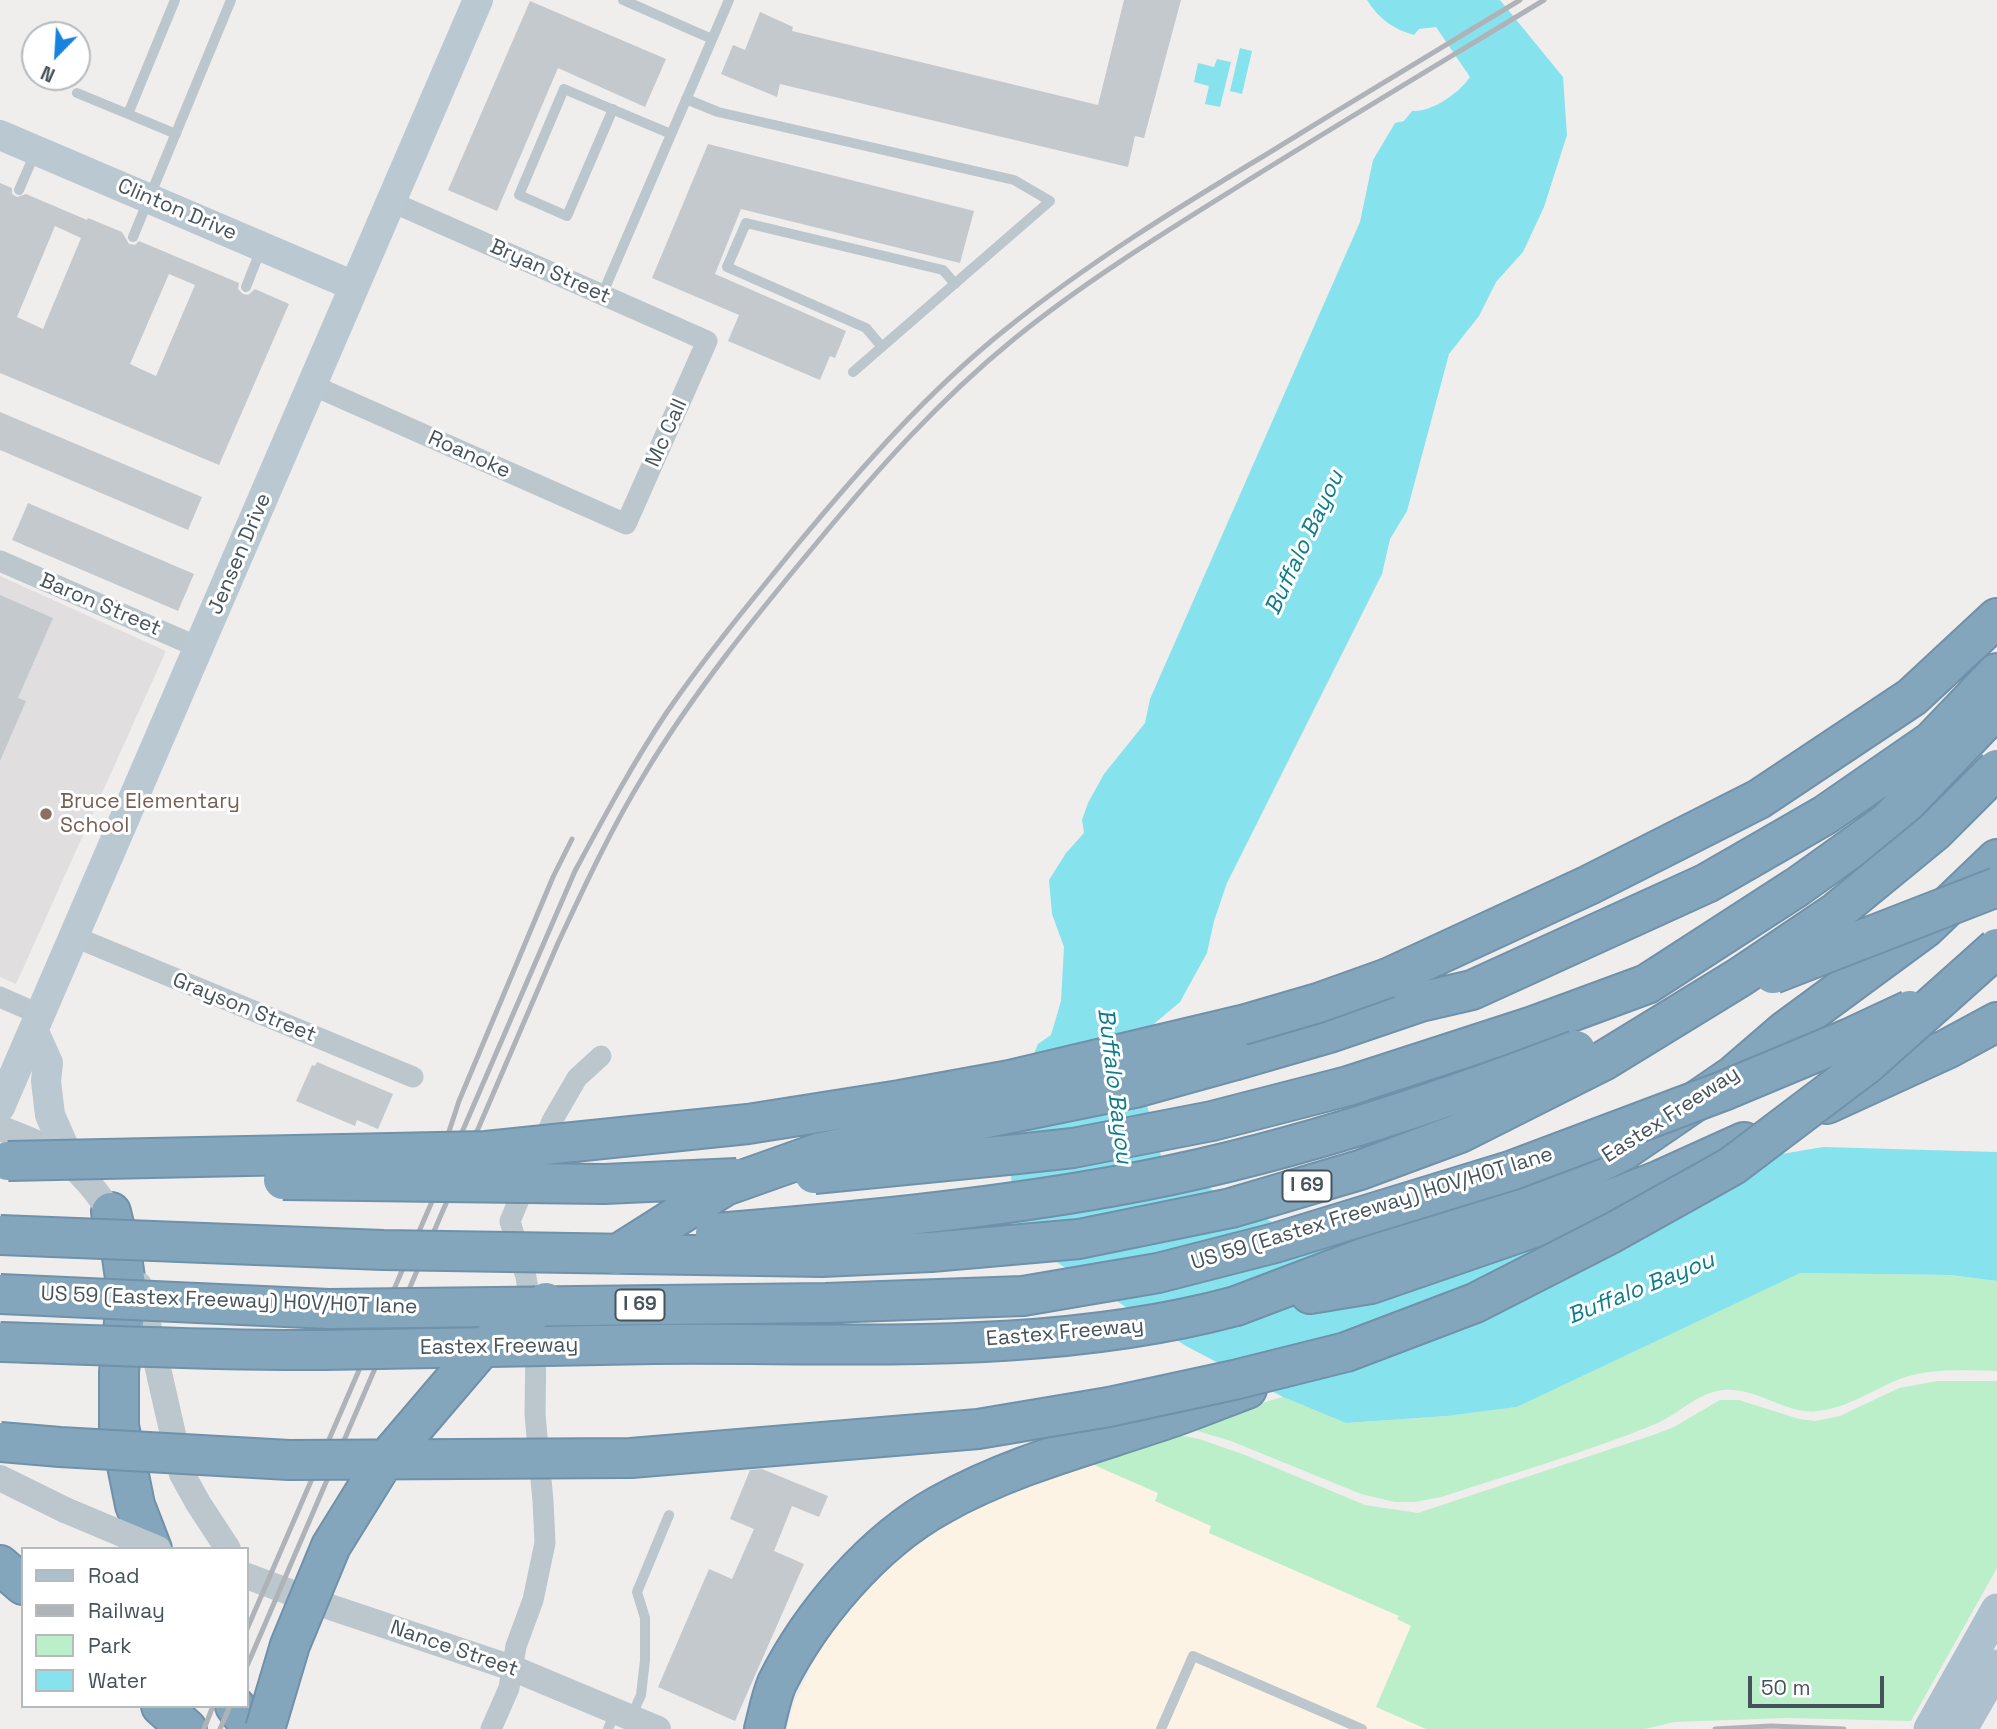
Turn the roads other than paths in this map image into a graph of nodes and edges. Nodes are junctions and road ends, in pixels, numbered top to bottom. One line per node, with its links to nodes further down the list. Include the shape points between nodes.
1 (175, 0): 10 (lane)
2 (232, 0): 11 (lane)
3 (478, 0): 17 (main road, Jensen Drive)
4 (623, 0): 6 (lane)
5 (729, 0): 6 (lane)
6 (712, 39): 8 (lane)
7 (77, 93): 10 (lane)
8 (686, 99): 12 (lane); 20 (lane, via 719,111 1014,180 1050,201)
9 (612, 109): 9 (lane, via 564,89 519,195 567,216); 12 (lane)
10 (128, 114): 11 (lane)
11 (176, 134): 16 (lane)
12 (671, 134): 23 (lane)
13 (0, 135): 14 (main road, Clinton Drive)
14 (36, 150): 15 (lane); 16 (main road, Clinton Drive)
15 (19, 190)
16 (149, 199): 18 (lane); 19 (main road, Clinton Drive)
17 (392, 202): 21 (main road, Jensen Drive); 23 (street, Bryan Street)
18 (133, 237)
19 (262, 247): 21 (main road, Clinton Drive); 22 (lane)
20 (955, 284): 25 (lane); 25 (lane, via 943,271 746,223 727,267 866,328)
21 (354, 286): 27 (main road, Jensen Drive)
22 (246, 287)
23 (602, 295): 24 (street, Bryan Street)
24 (707, 341): 28 (street, Mc Call)
25 (882, 347): 26 (lane)
26 (853, 372)
27 (312, 385): 28 (street, Roanoke); 32 (main road, Jensen Drive)
28 (626, 524)
29 (0, 561): 32 (street, Baron Street)
30 (1997, 618): 49 (highway, bridge, via 1912,697 1759,799 1590,885 1388,978 1246,1024 1010,1080 734,1126 486,1151)
31 (1997, 641): 42 (highway, via 1938,702 1801,805 1668,880)
32 (200, 648): 38 (main road, Jensen Drive)
33 (1997, 673): 42 (highway, via 1932,741 1825,815 1707,883 1472,990)
34 (1997, 708): 49 (highway, bridge, via 1888,822 1647,984 1349,1086 1212,1121 1073,1148 866,1170 604,1184 249,1180)
35 (1997, 768): 53 (highway, I 69, bridge, via 1934,831 1835,913 1740,977 1603,1061 1460,1133 1360,1170 1231,1208 1079,1239 822,1257)
36 (1997, 859): 55 (highway, Eastex Freeway / I 69, bridge, via 1925,928 1785,1031 1734,1075 1623,1151 1550,1187)
37 (1997, 887): 53 (highway, bridge, via 1498,1080 1388,1118 1258,1154 1115,1186 914,1216)
38 (75, 937): 44 (main road, Jensen Drive); 47 (street, Grayson Street)
39 (1997, 948): 57 (highway, bridge, via 1867,1064 1732,1166 1475,1303)
40 (1997, 968): 54 (highway, US 59 (Eastex Freeway) HOV/HOT lane / I 69, bridge, via 1850,1038 1513,1170 1275,1244 1158,1273 1023,1296 329,1309)
41 (0, 997): 44 (street)
42 (1420, 1002): 77 (highway, bridge, via 1135,1088 821,1152 725,1186 594,1269 479,1351 380,1467 331,1546 290,1645)
43 (1997, 1022): 55 (highway, bridge, via 1673,1174 1568,1216 1371,1284)
44 (38, 1023): 46 (main road); 48 (main road, Jensen Drive); 50 (main road, via 48,1063 50,1115)
45 (601, 1056): 71 (street, via 578,1078 552,1121 510,1222 526,1277 537,1342 535,1415 545,1543)
46 (0, 1062)
47 (413, 1077)
48 (0, 1107)
49 (3, 1150): 50 (street, via 50,1150)
50 (72, 1165): 51 (street)
51 (111, 1212): 61 (highway, via 127,1292 119,1426 135,1505); 63 (street, via 132,1253 182,1474)
52 (0, 1235): 53 (highway, I 69, bridge)
53 (500, 1252)
54 (0, 1294)
55 (1236, 1306): 56 (highway, Eastex Freeway / I 69, bridge, via 1181,1321 1053,1339 858,1346 655,1344 321,1350)
56 (0, 1342)
57 (1346, 1352): 58 (highway, bridge, via 1109,1407 978,1429 631,1458 289,1460); 80 (highway, bridge, via 990,1480 938,1506 894,1535 819,1614 777,1685)
58 (0, 1441)
59 (0, 1478): 62 (street, bridge)
60 (669, 1516): 74 (lane, via 637,1592 645,1618 641,1695)
61 (151, 1547)
62 (154, 1547)
63 (227, 1547)
64 (0, 1566): 66 (highway)
65 (248, 1575): 71 (street, Nance Street)
66 (21, 1583)
67 (0, 1596): 68 (highway)
68 (21, 1609)
69 (1997, 1610): 83 (main road)
70 (1997, 1666): 84 (main road)
71 (512, 1668): 74 (street, Nance Street); 78 (street, via 509,1688)
72 (163, 1708): 75 (highway)
73 (236, 1708): 76 (highway)
74 (618, 1719): 79 (street, Nance Street)
75 (187, 1729)
76 (252, 1729)
77 (265, 1729)
78 (491, 1729)
79 (658, 1729)
80 (764, 1729)
81 (1161, 1729): 82 (lane, via 1193,1656)
82 (1362, 1729)
83 (1930, 1729)
84 (1961, 1729)

